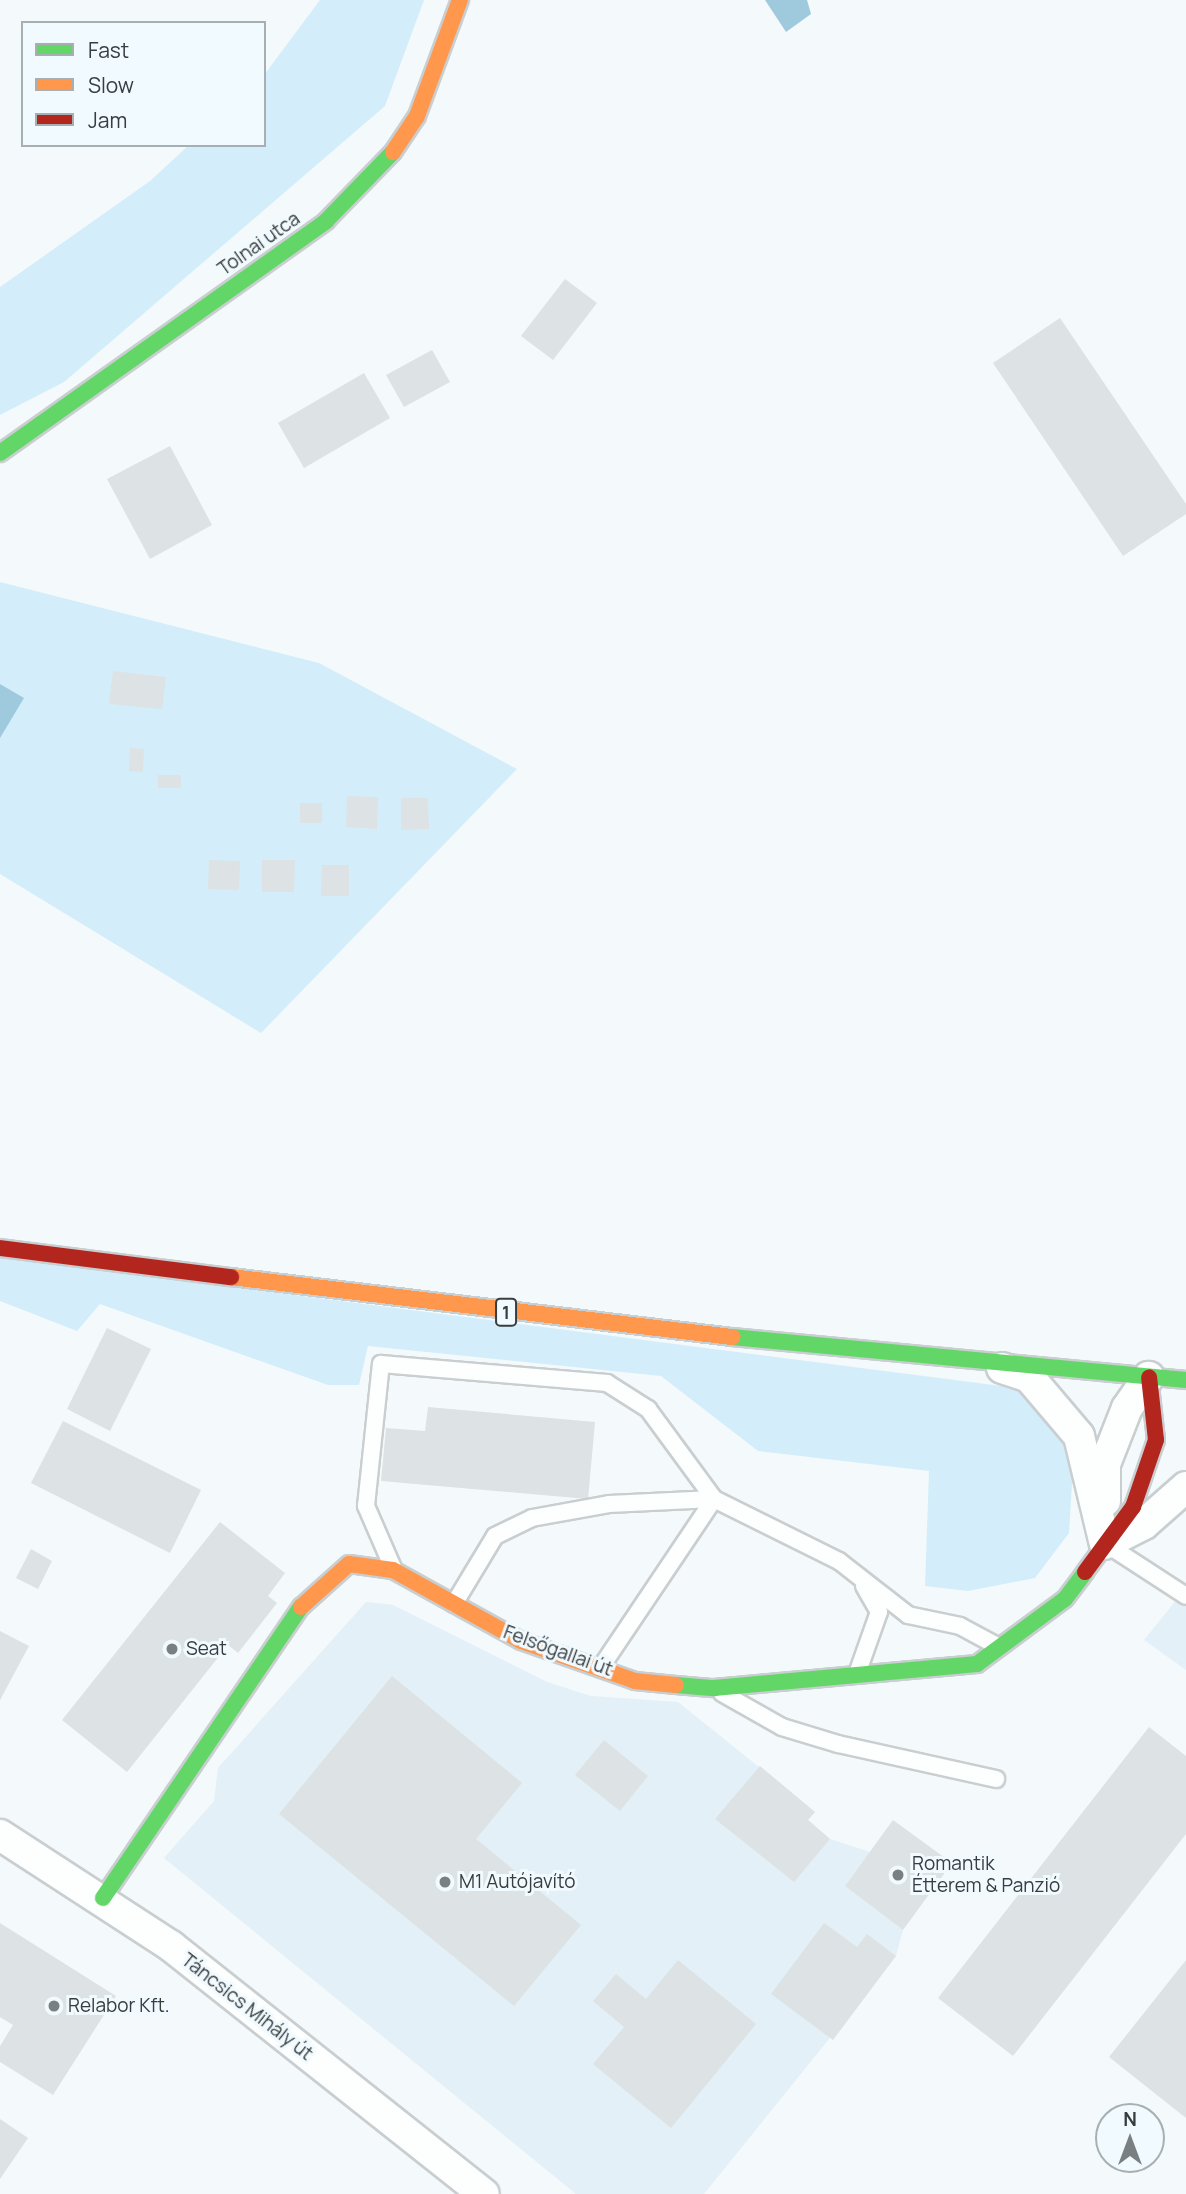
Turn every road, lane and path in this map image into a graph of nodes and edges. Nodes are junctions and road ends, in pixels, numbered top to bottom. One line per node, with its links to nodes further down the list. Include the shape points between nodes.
1 (460, 0): 2 (street, Tolnai utca, via 417,116 383,166 326,221)
2 (0, 453)
3 (0, 1248): 4 (street, 1, via 633,1328)
4 (974, 1358): 5 (street, 1); 9 (street, via 1029,1377 1079,1436)
5 (1149, 1377): 6 (street, 1); 9 (street, via 1126,1408 1105,1464); 9 (street, Felsőgallai út, via 1156,1440 1133,1507)
6 (1186, 1380)
7 (1186, 1487): 9 (street, via 1144,1524)
8 (714, 1499): 10 (lane, via 648,1409 607,1382 381,1364 366,1506); 11 (lane, via 839,1561); 13 (lane, via 609,1504 532,1518 495,1536); 15 (lane)
9 (1105, 1544): 12 (lane); 14 (street, Felsőgallai út, via 1065,1599)
10 (393, 1570): 13 (street, Felsőgallai út); 20 (street, Felsőgallai út, via 349,1564 307,1598)
11 (862, 1581): 14 (lane, via 908,1615 960,1626); 16 (lane, via 879,1612)
12 (1186, 1596)
13 (453, 1606): 15 (street, Felsőgallai út, via 521,1642)
14 (1003, 1649): 16 (street, Felsőgallai út, via 977,1664)
15 (601, 1667): 17 (street, Felsőgallai út, via 635,1681)
16 (854, 1680): 17 (street, Felsőgallai út)
17 (714, 1688): 18 (lane, via 782,1727)
18 (996, 1779)
19 (0, 1835): 20 (street, Táncsics Mihály út)
20 (103, 1898): 21 (street, Táncsics Mihály út)
21 (484, 2194)

